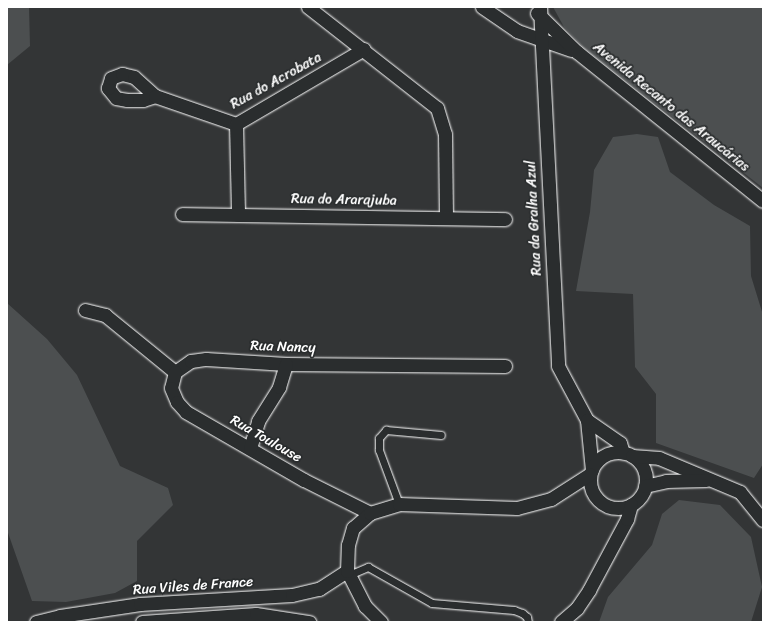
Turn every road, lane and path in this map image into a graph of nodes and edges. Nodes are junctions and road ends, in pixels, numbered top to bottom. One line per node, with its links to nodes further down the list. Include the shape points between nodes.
1 (308, 7): 6 (street)
2 (482, 7): 5 (street, Avenida Recanto das Araucárias, via 518,31)
3 (532, 7): 4 (street, Avenida Recanto das Araucárias)
4 (540, 12): 5 (street, Rua da Gralha Azul); 7 (street, Avenida Recanto das Araucárias)
5 (540, 39): 7 (street, Avenida Recanto das Araucárias); 19 (street, Rua da Gralha Azul, via 558,366)
6 (364, 49): 9 (street, Rua do Acrobata); 13 (street, via 437,108 445,134)
7 (577, 52): 10 (street, Avenida Recanto das Araucárias)
8 (155, 96): 9 (street, Rua do Acrobata)
9 (236, 124): 12 (street)
10 (763, 201)
11 (182, 214): 12 (street, Rua do Ararajuba)
12 (238, 215): 13 (street, Rua do Ararajuba)
13 (446, 218): 14 (street, Rua do Ararajuba)
14 (505, 219)
15 (85, 310): 18 (street, via 104,315)
16 (286, 364): 17 (street, Rua Nancy); 18 (street, Rua Nancy, via 206,359 191,361); 21 (street, via 279,388 258,421)
17 (505, 366)
18 (174, 372): 21 (street, Rua Toulouse, via 171,388 177,402 186,412)
19 (587, 420): 22 (street, Rua da Gralha Azul, via 620,443); 23 (street, Rua da Gralha Azul)
20 (441, 435): 26 (lane, via 386,430 379,438 379,450)
21 (250, 448): 28 (street, Rua Toulouse, via 304,480)
22 (628, 455): 23 (street, via 615,452 604,456); 24 (street, via 659,458); 25 (street, via 644,469)
23 (591, 472): 26 (street, via 551,499 517,508); 27 (street, via 590,486 594,497 603,505 614,509)
24 (712, 480): 25 (street, via 666,481); 29 (street, via 740,492)
25 (645, 486): 27 (street, via 637,502)
26 (399, 504): 28 (street)
27 (631, 505): 36 (street, via 627,519 593,584 577,608)
28 (370, 513): 30 (street, via 353,528 348,545)
29 (763, 520)
30 (348, 573): 31 (street, Rua Viles de France, via 319,589 292,595 140,604); 34 (street, via 365,606); 35 (lane, via 368,567 432,603 514,610 527,617)
31 (36, 622)
32 (142, 622): 33 (street, via 256,614)
33 (309, 622)
34 (381, 622)
35 (528, 622)
36 (561, 622)

